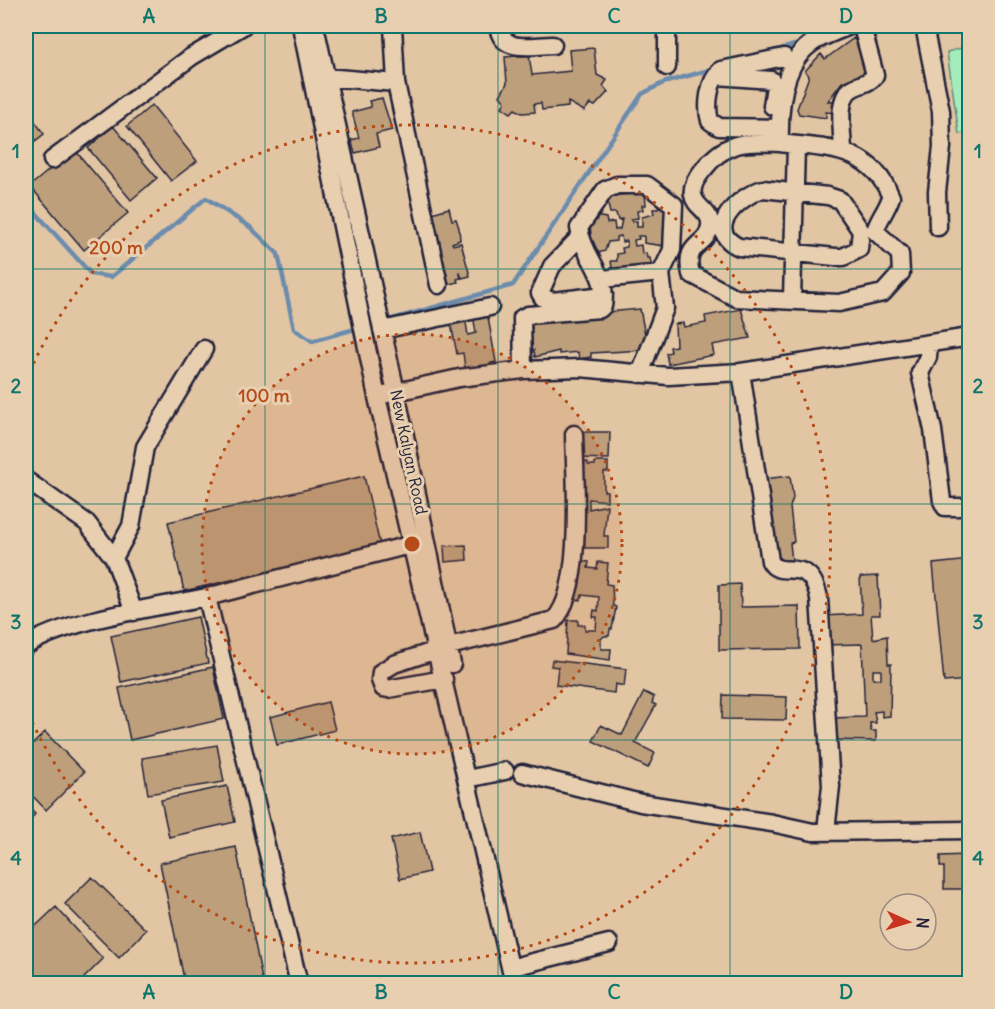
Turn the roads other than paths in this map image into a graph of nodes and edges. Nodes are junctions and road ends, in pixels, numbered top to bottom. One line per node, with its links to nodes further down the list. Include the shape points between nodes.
1 (243, 26): 17 (street, via 191,57)
2 (301, 26): 18 (street, New Kalyan Road)
3 (315, 26): 13 (street, New Kalyan Road)
4 (393, 26): 14 (street)
5 (498, 26): 9 (street, via 506,43)
6 (667, 26): 11 (street)
7 (924, 26): 21 (street, via 941,111)
8 (857, 30): 15 (street, via 812,43 801,54 783,95); 16 (street, via 875,75 849,91 843,102)
9 (553, 45)
10 (784, 57): 12 (street, via 728,68)
11 (667, 68)
12 (715, 76): 15 (street, via 774,82); 15 (street, via 708,114 714,125)
13 (326, 77): 14 (street); 18 (street, New Kalyan Road)
14 (396, 83): 26 (street)
15 (781, 136): 16 (street); 19 (street); 20 (street, via 726,147 714,155 696,178 692,194 695,201)
16 (843, 151): 22 (street, via 874,168 891,197 887,209)
17 (52, 160)
18 (336, 164): 30 (street, New Kalyan Road); 38 (street, New Kalyan Road)
19 (794, 192): 20 (street, via 763,189 747,194); 22 (street, via 840,200); 24 (street)
20 (717, 225): 24 (street, via 739,247); 28 (street, via 692,251 688,260 691,274 736,297)
21 (938, 226)
22 (868, 231): 24 (street, via 859,249 843,257); 28 (street, via 900,254 901,273 883,293 839,303)
23 (580, 237): 25 (street, via 583,220 605,190 617,185 647,185 670,201 675,212 672,250); 27 (street); 27 (street, via 552,266 540,293 553,301)
24 (793, 251): 28 (street)
25 (662, 273): 27 (street); 36 (street, via 665,309)
26 (439, 285)
27 (603, 287): 34 (street, via 600,309 522,318)
28 (792, 300)
29 (490, 307): 30 (street)
30 (382, 330): 37 (street, New Kalyan Road)
31 (969, 338): 32 (street)
32 (929, 344): 35 (street); 41 (street, via 928,357 920,372 933,430 942,501 945,507)
33 (204, 349): 43 (street, via 145,447 131,526)
34 (523, 370): 36 (street, via 580,368); 37 (street, via 459,378)
35 (741, 372): 36 (street); 53 (street, via 770,561 778,568 807,572 819,598 831,776)
36 (640, 374)
37 (396, 392): 38 (street); 42 (street, New Kalyan Road)
38 (377, 397): 42 (street, New Kalyan Road)
39 (574, 434): 47 (street, via 576,502 571,580 563,611 554,620)
40 (26, 480): 43 (street, via 87,523)
41 (969, 507)
42 (420, 542): 44 (street); 47 (street, New Kalyan Road)
43 (114, 558): 45 (street)
44 (207, 597): 45 (street); 56 (street)
45 (134, 612): 46 (street, via 40,636)
46 (26, 646)
47 (443, 647): 48 (street, New Kalyan Road); 48 (street, via 388,667 381,672 380,680 383,688 388,689); 51 (street, New Kalyan Road)
48 (444, 679): 51 (street, New Kalyan Road)
49 (505, 771): 51 (street)
50 (522, 773): 53 (street, via 641,803)
51 (471, 778): 55 (street, New Kalyan Road)
52 (969, 830): 53 (street)
53 (826, 831)
54 (609, 943): 55 (street)
55 (515, 972): 57 (street, New Kalyan Road)
56 (299, 984)
57 (525, 984)

